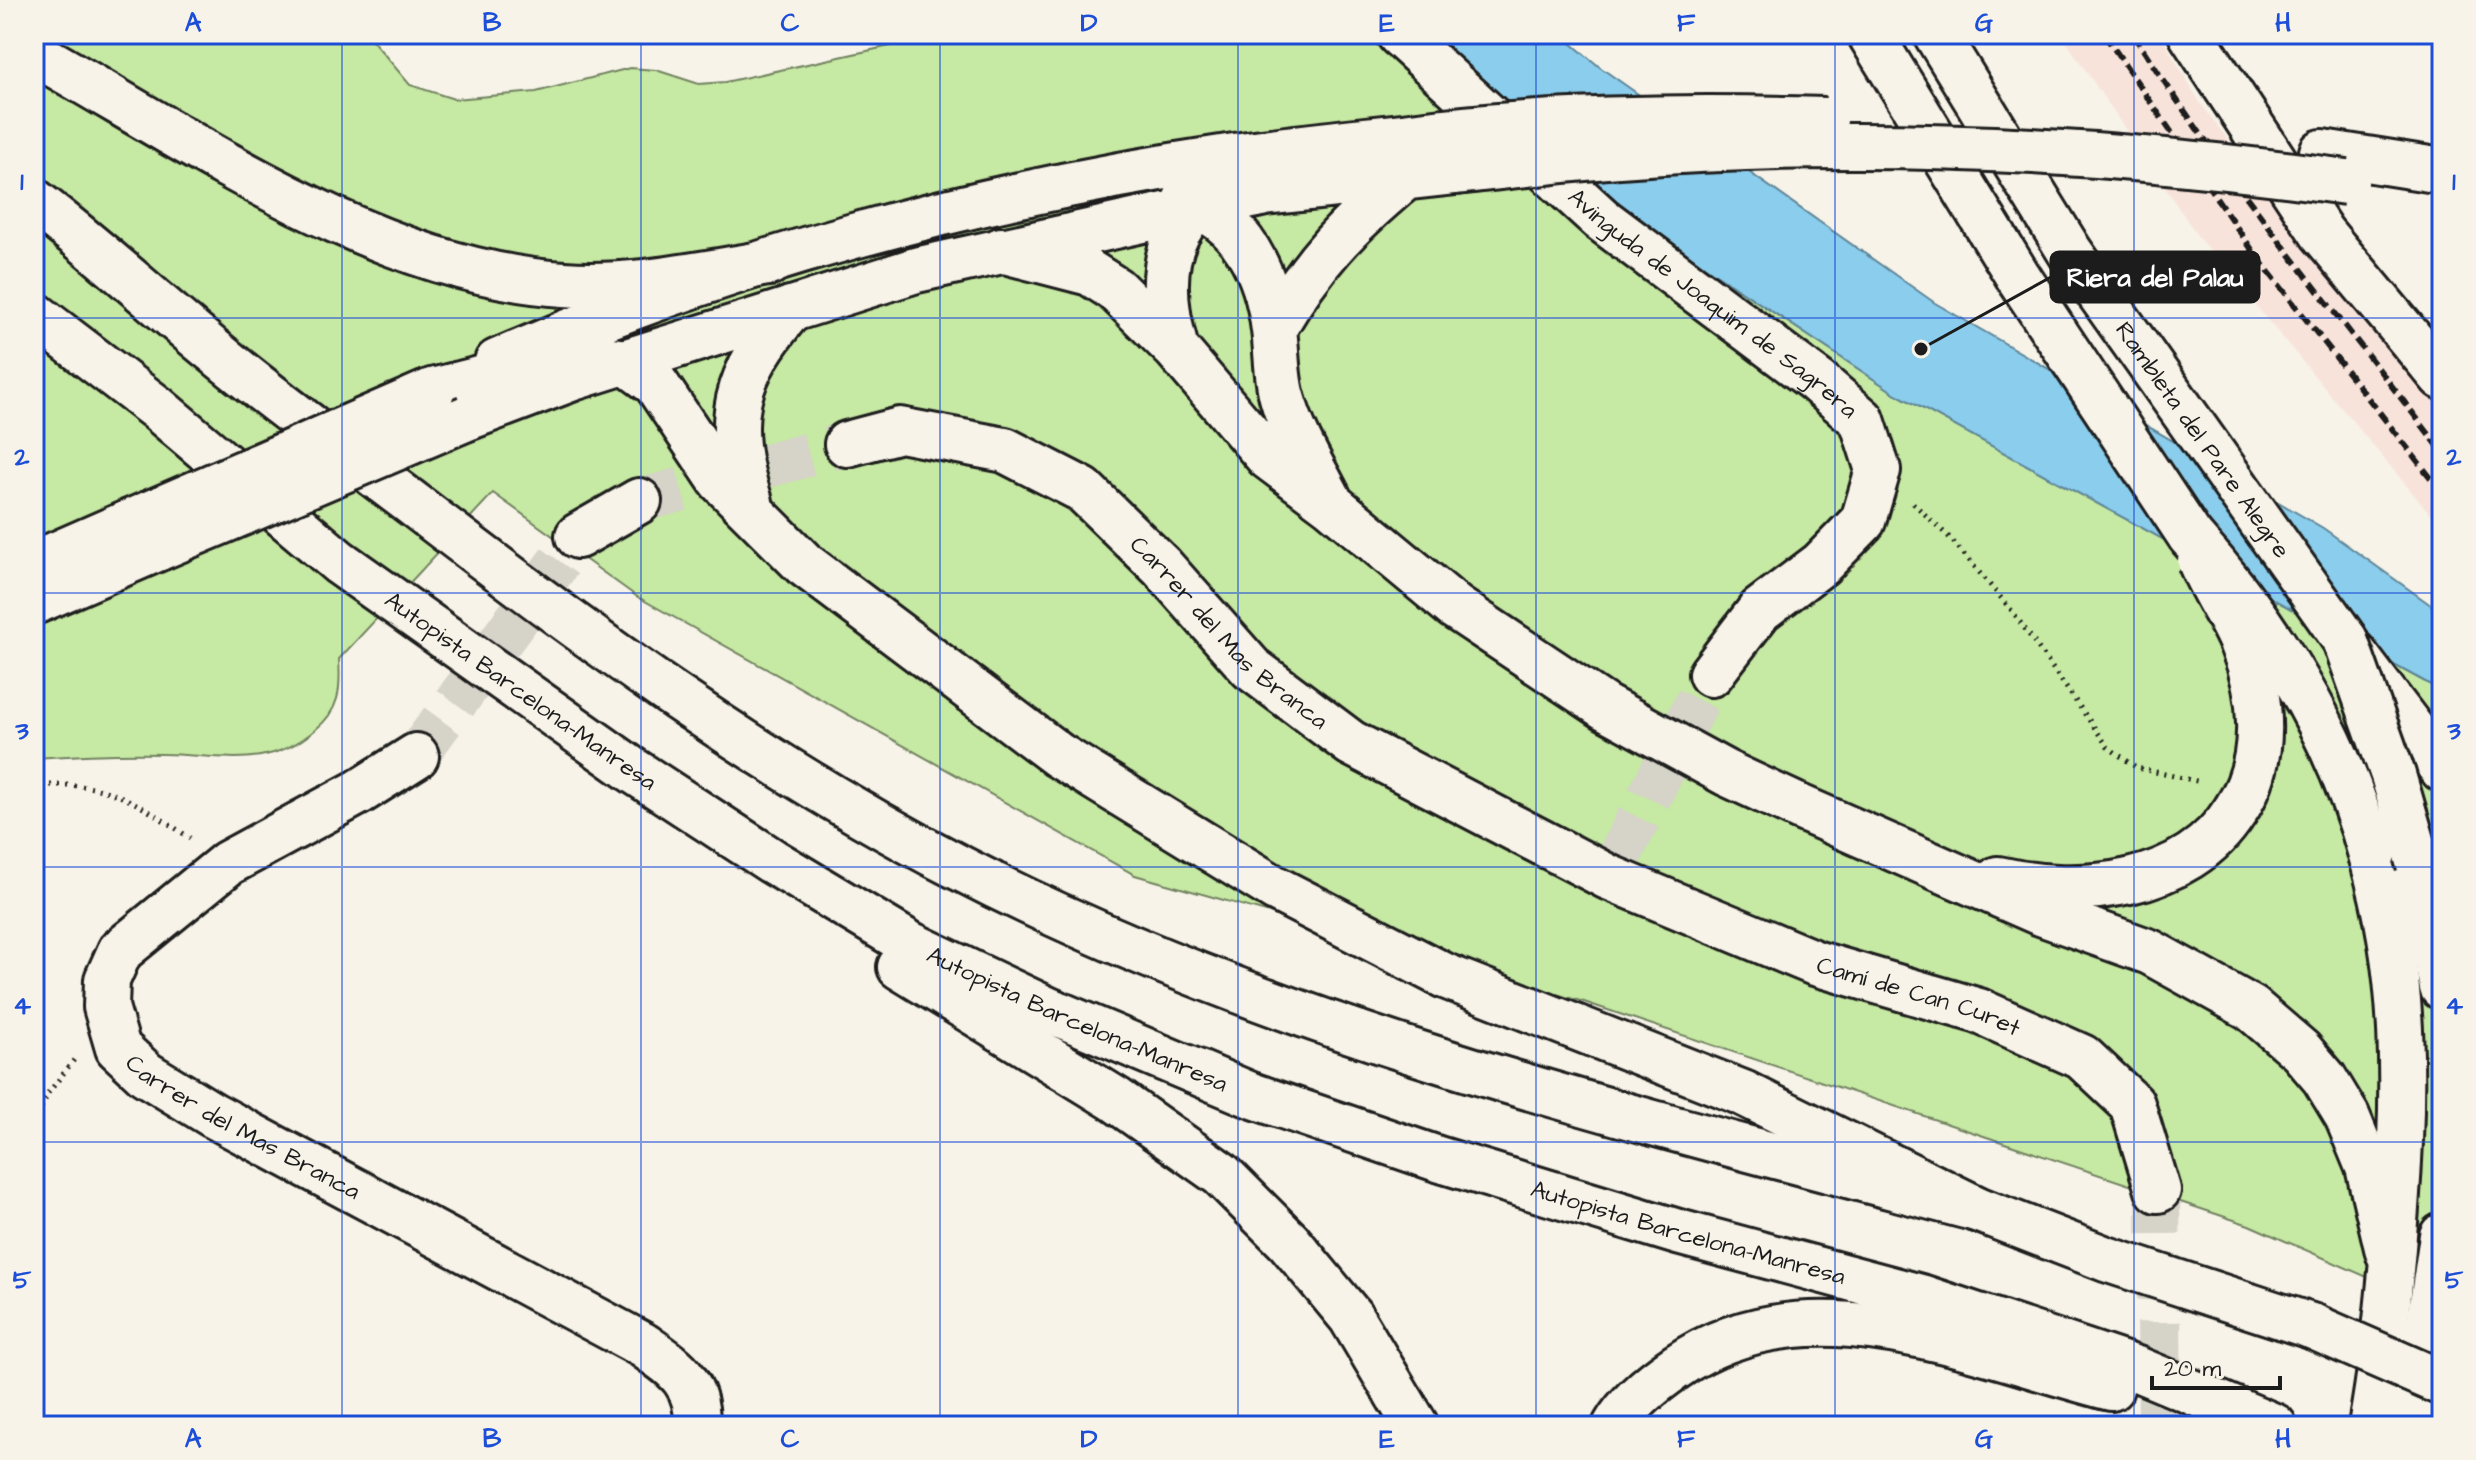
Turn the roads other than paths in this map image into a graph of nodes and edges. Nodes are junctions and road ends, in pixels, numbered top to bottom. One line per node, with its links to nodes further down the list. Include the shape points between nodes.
1 (1399, 34): 33 (main road, Avinguda de Joaquim de Sagrera, via 1601,219 1862,420 1878,470 1863,521 1821,564 1760,610)
2 (1870, 34): 29 (main road, via 1957,179)
3 (1936, 34): 32 (main road, Rambleta del Pare Alegre, via 2070,252)
4 (2191, 34): 21 (main road, via 2322,233)
5 (34, 53): 15 (main road, via 274,189 363,234 436,261 500,277 607,285)
6 (1318, 146): 7 (main road, bridge, via 1530,121 1790,119 2083,129); 10 (main road); 13 (main road, via 1238,181)
7 (2334, 167): 8 (main road); 9 (main road, bridge, via 1966,148 1636,154); 11 (main road)
8 (2442, 171)
9 (1406, 177): 13 (main road); 18 (main road, via 1334,239)
10 (1019, 195): 13 (main road, via 1154,195); 15 (main road)
11 (2442, 198)
12 (34, 201): 41 (main road, via 216,353 614,657 795,774 954,865 1270,1002 1459,1068)
13 (1199, 205): 14 (main road); 18 (main road, via 1237,233 1256,264); 19 (main road, via 1170,249 1164,283)
14 (1001, 250): 16 (main road); 19 (main road, via 1090,273 1115,289)
15 (769, 263): 22 (main road, via 548,340)
16 (791, 309): 20 (main road); 26 (main road, via 757,349 734,424 736,457)
17 (34, 314): 36 (main road, Autopista Barcelona-Manresa, via 157,408 339,562 631,769)
18 (1274, 328): 25 (main road, via 1289,420)
19 (1176, 349): 25 (main road, via 1268,457)
20 (626, 362): 22 (main road, via 576,355); 26 (main road, via 656,384 721,481); 27 (main road, bridge)
21 (2442, 377)
22 (432, 391): 27 (main road, bridge)
23 (847, 444): 38 (main road, Carrer del Mas Branca, via 900,430 1005,450 1083,490 1162,567 1251,668 1351,743)
24 (639, 501): 28 (main road)
25 (1331, 504): 37 (main road, via 1455,607 1605,707 1726,773)
26 (752, 508): 41 (main road, via 804,564 1058,755 1276,889 1445,976 1743,1093)
27 (145, 535): 30 (main road); 31 (main road)
28 (578, 536)
29 (2190, 536): 37 (main road, bridge, via 2241,641 2257,696 2255,760 2243,799 2223,797 2212,840 2149,876 2113,884 2009,881); 43 (main road, bridge, via 2268,631 2309,701 2372,858 2393,944 2404,1090)
30 (34, 564)
31 (34, 602)
32 (2345, 640): 35 (main road, bridge); 39 (main road, bridge, via 2419,865)
33 (1711, 674)
34 (416, 756): 45 (main road, Carrer del Mas Branca, via 228,863 120,951 107,980 106,1007 118,1048 146,1074 213,1115 643,1345 682,1372 697,1411)
35 (2442, 769)
36 (772, 861): 46 (main road, via 879,955 1127,1107 1221,1174 1289,1242 1351,1317); 49 (main road, Autopista Barcelona-Manresa, via 910,944 1049,1010 1251,1095 1648,1223 1924,1298 2137,1369)
37 (1937, 865): 43 (main road, via 2041,913 2183,967 2278,1029 2324,1078 2347,1116 2368,1167)
38 (1614, 867): 40 (main road, Camí de Can Curet, via 1815,963 1979,1011 2082,1057 2132,1104)
39 (2442, 987)
40 (2158, 1190)
41 (1977, 1209): 44 (main road, bridge, via 2106,1259 2314,1327)
42 (2442, 1236): 51 (main road)
43 (2392, 1278): 50 (main road)
44 (2442, 1383)
45 (697, 1426)
46 (1416, 1426)
47 (1615, 1426): 48 (main road, via 1646,1391 1687,1359 1749,1333 1823,1323 1947,1342)
48 (2257, 1426)
49 (2274, 1426)
50 (2371, 1426)
51 (2414, 1426)

